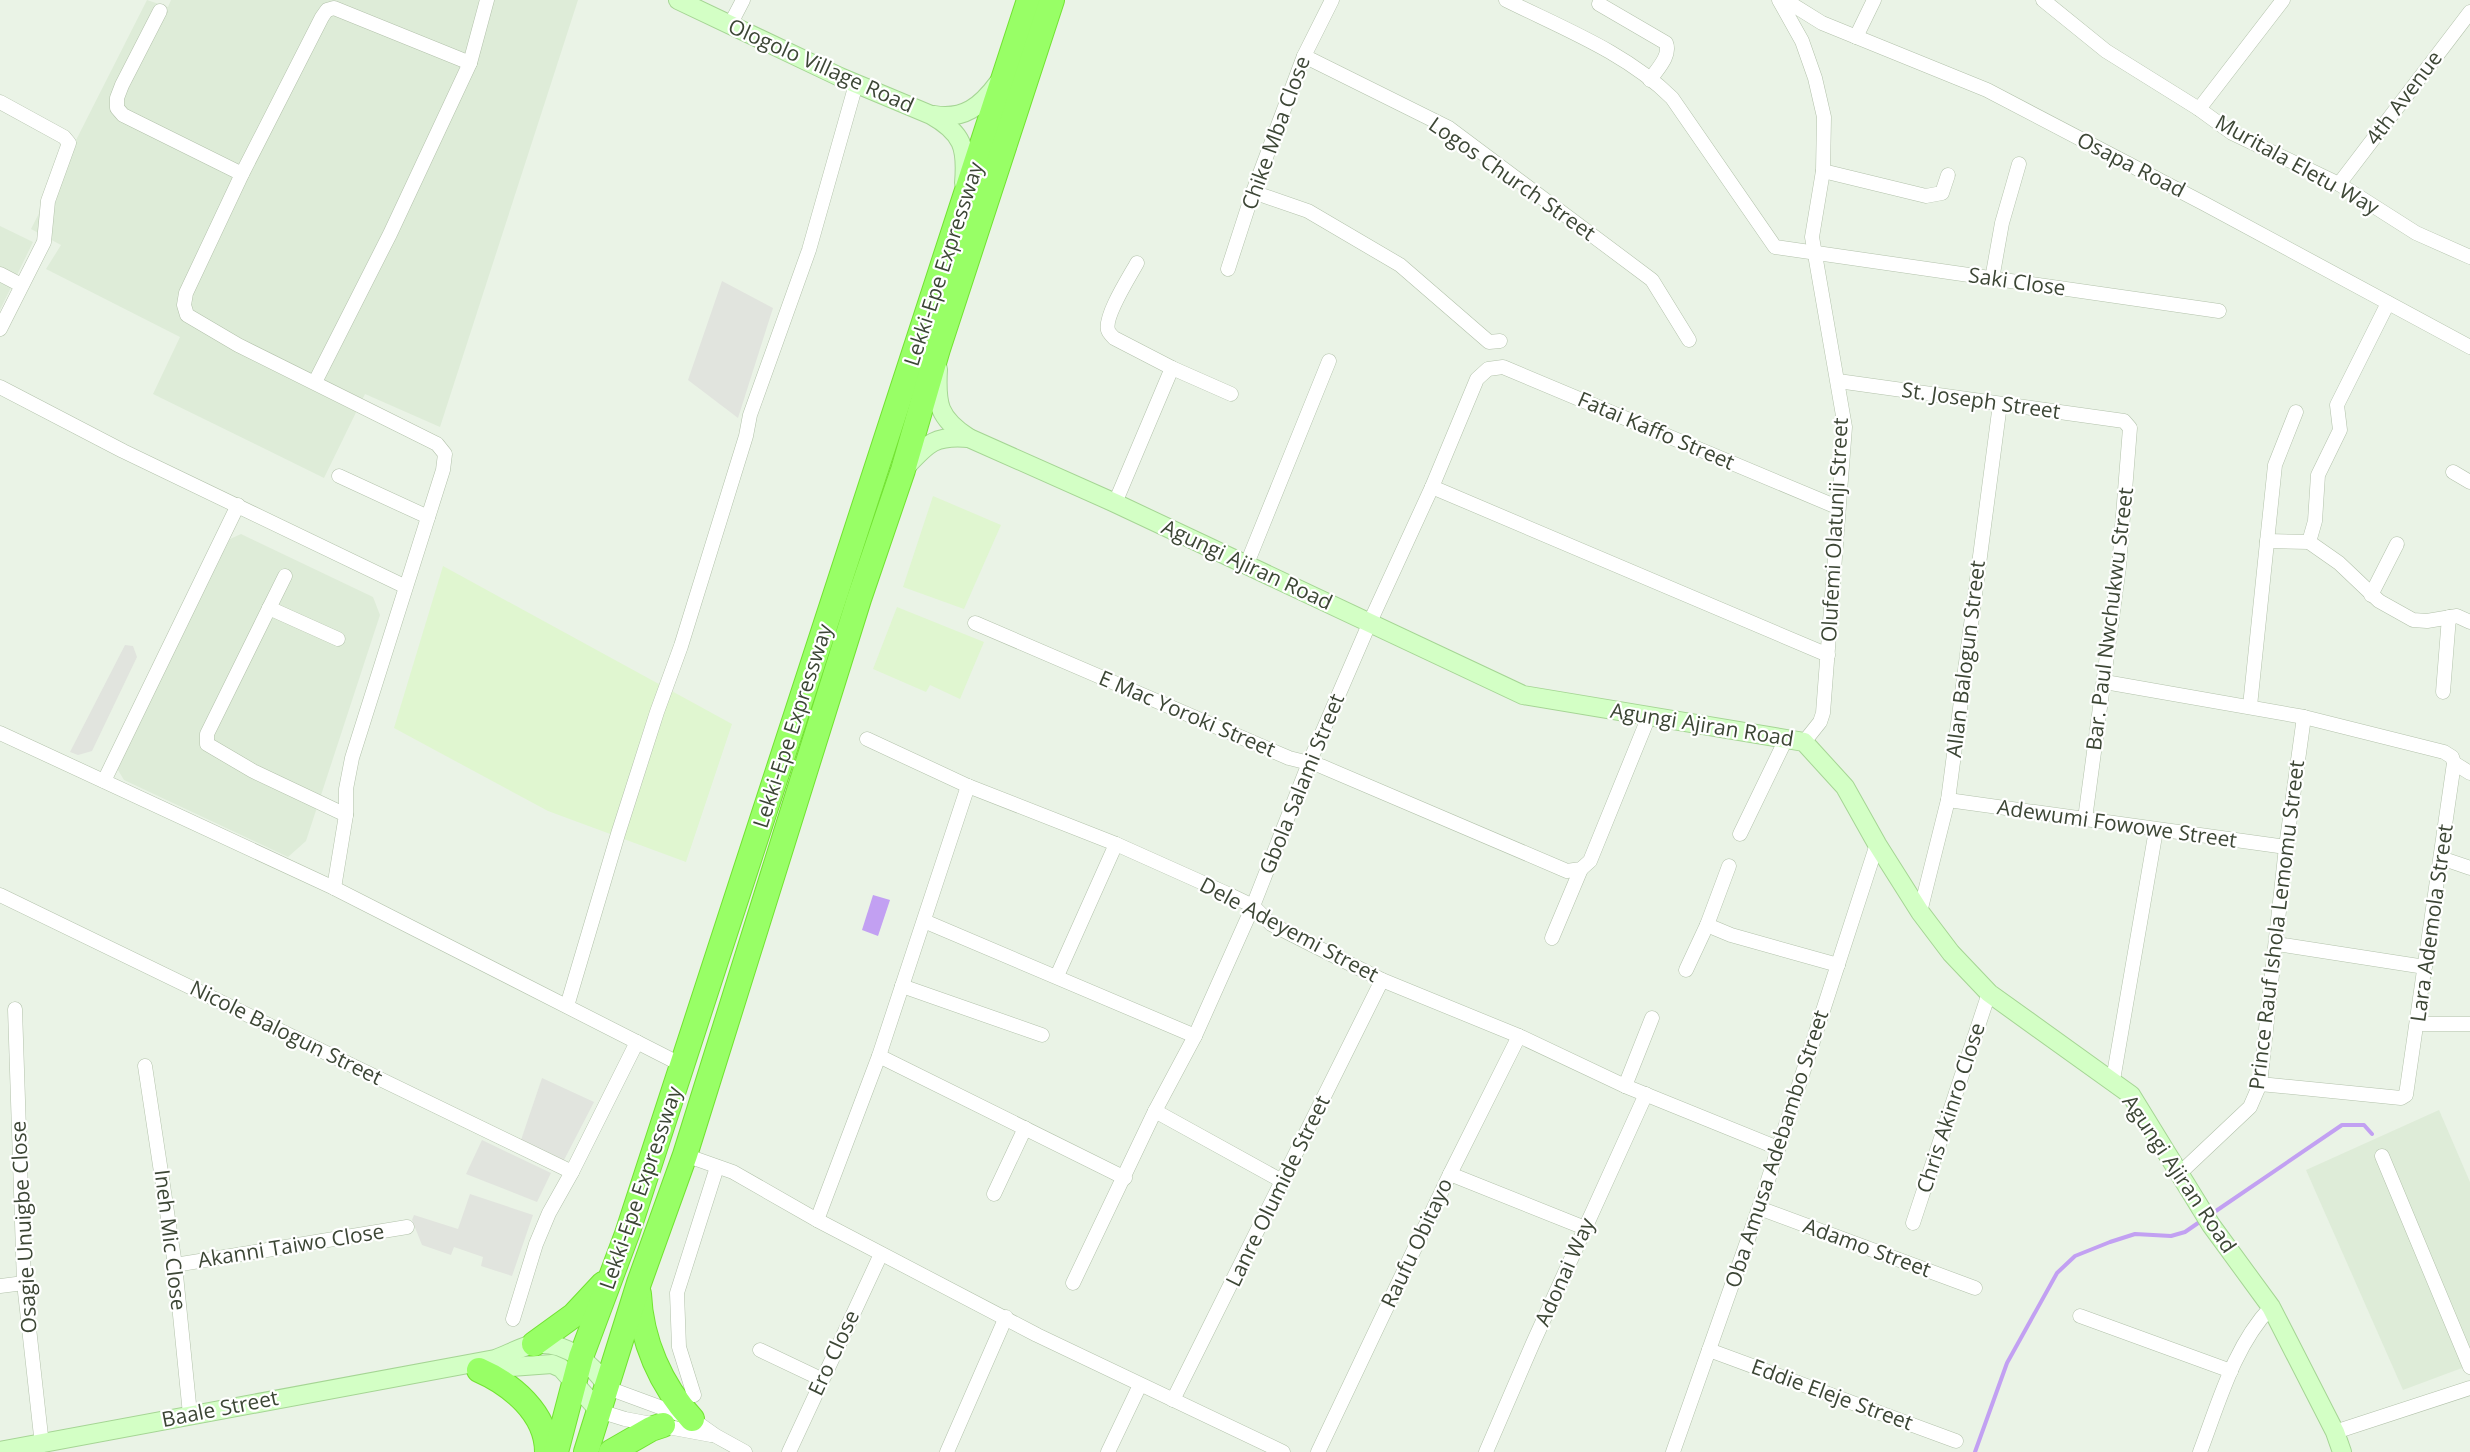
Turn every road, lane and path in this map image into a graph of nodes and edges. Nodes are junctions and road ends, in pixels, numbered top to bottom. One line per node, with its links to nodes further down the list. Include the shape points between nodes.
1 (487, 0): 22 (street)
2 (678, 0): 17 (street, Ologolo Village Road)
3 (743, 0): 17 (street)
4 (1029, 0): 21 (highway, Lekki-Epe Expressway)
5 (1052, 0): 48 (highway, Lekki-Epe Expressway)
6 (1332, 0): 20 (street, Chike Mba Close)
7 (1506, 0): 23 (street, Saki Close, via 1615,55)
8 (1779, 0): 19 (street, Olufemi Olatunji Street)
9 (1785, 0): 16 (street, Osapa Road)
10 (1874, 0): 18 (street)
11 (2283, 0): 26 (street)
12 (2045, 1): 26 (street, Muritala Eletu Way, via 2106,51)
13 (1599, 4): 23 (street, via 1666,43 1666,56)
14 (160, 11): 30 (street, via 122,85 117,108)
15 (2470, 12): 32 (street, 4th Avenue)
16 (1822, 23): 18 (street, Osapa Road); 19 (street)
17 (730, 25): 24 (street, Ologolo Village Road)
18 (1856, 37): 42 (street, Osapa Road, via 1987,90)
19 (1802, 41): 29 (street, Olufemi Olatunji Street, via 1824,117)
20 (1304, 56): 33 (street, Chike Mba Close); 45 (street, Logos Church Street, via 1449,128 1652,280)
21 (1010, 60): 27 (street, via 998,83 976,108 956,117); 34 (highway, Lekki-Epe Expressway)
22 (470, 63): 30 (street, via 334,8 327,10); 53 (street)
23 (1650, 80): 36 (street, Saki Close, via 1671,98 1775,247)
24 (856, 84): 27 (street, Ologolo Village Road); 123 (street, via 809,250 750,415)
25 (0, 102): 41 (street, via 69,143 48,201 44,242)
26 (2199, 109): 32 (street, Muritala Eletu Way, via 2232,133)
27 (931, 115): 34 (street, via 948,124 961,140 964,178)
28 (2019, 164): 40 (street, via 2002,223)
29 (1822, 171): 31 (street, via 1926,196 1942,194); 36 (street, Olufemi Olatunji Street, via 1812,237)
30 (242, 174): 53 (street, via 186,293 187,315)
31 (1948, 175)
32 (2339, 184): 35 (street, Muritala Eletu Way, via 2416,233)
33 (1253, 192): 38 (street, Chike Mba Close); 46 (street, via 1308,211 1400,265 1489,342)
34 (960, 215): 133 (highway, Lekki-Epe Expressway)
35 (2467, 250)
36 (1814, 252): 40 (street, Saki Close); 52 (street, Olufemi Olatunji Street)
37 (1137, 263): 50 (street, via 1114,306 1108,331 1114,338)
38 (1228, 269)
39 (0, 274): 41 (street)
40 (1992, 279): 43 (street, Saki Close)
41 (21, 285): 44 (street)
42 (2388, 303): 47 (street, Osapa Road); 70 (street, via 2337,405 2340,430 2318,475 2315,520)
43 (2219, 311)
44 (0, 328)
45 (1689, 340)
46 (1500, 341)
47 (2470, 347)
48 (939, 349): 59 (street, via 939,404 950,426); 60 (highway, Lekki-Epe Expressway)
49 (1329, 361): 72 (street)
50 (1172, 368): 55 (street); 65 (street)
51 (1477, 379): 64 (street, Gbola Salami Street); 67 (street, Fatai Kaffo Street, via 1488,369 1503,367)
52 (1838, 381): 56 (street, St. Joseph Street); 67 (street, Olufemi Olatunji Street, via 1845,427)
53 (315, 382): 68 (street, via 436,444 446,454)
54 (0, 387): 66 (street, via 123,452)
55 (1232, 394)
56 (2000, 404): 58 (street, St. Joseph Street); 96 (street, Allan Balogun Street)
57 (2296, 412): 69 (street, via 2275,465)
58 (2124, 421): 83 (street, Bar. Paul Nwchukwu Street, via 2131,438)
59 (969, 438): 60 (street, via 949,436 936,441 924,447); 65 (street, Agungi Ajiran Road)
60 (903, 470): 142 (highway, Lekki-Epe Expressway)
61 (2453, 472): 63 (street)
62 (339, 476): 68 (street)
63 (2470, 482)
64 (1432, 487): 78 (street, Gbola Salami Street); 82 (street)
65 (1114, 503): 72 (street, Agungi Ajiran Road)
66 (238, 504): 74 (street); 94 (street)
67 (1837, 507): 82 (street, Olufemi Olatunji Street)
68 (428, 517): 74 (street)
69 (2267, 541): 70 (street); 85 (street)
70 (2308, 542): 75 (street, via 2339,563)
71 (2397, 544): 75 (street)
72 (1246, 566): 78 (street, Agungi Ajiran Road)
73 (285, 576): 76 (street)
74 (404, 586): 97 (street, via 352,758)
75 (2371, 595): 77 (street, via 2413,620)
76 (269, 608): 81 (street); 97 (street, via 207,734 207,744 253,771)
77 (2449, 617): 79 (street); 84 (street)
78 (1370, 622): 86 (street, Agungi Ajiran Road, via 1523,694); 91 (street, Gbola Salami Street)
79 (2470, 622)
80 (975, 623): 91 (street, E Mac Yoroki Street)
81 (338, 639)
82 (1828, 655): 90 (street, Olufemi Olatunji Street, via 1820,722)
83 (2105, 682): 85 (street); 98 (street, Bar. Paul Nwchukwu Street)
84 (2443, 692)
85 (2250, 706): 87 (street)
86 (1649, 716): 90 (street, Agungi Ajiran Road); 107 (street, via 1590,861)
87 (2304, 717): 92 (street, via 2445,752); 103 (street, Prince Rauf Ishola Lemomu Street)
88 (0, 733): 94 (street)
89 (867, 739): 95 (street, Dele Adeyemi Street)
90 (1795, 740): 100 (street, Olufemi Olatunji Street); 102 (street, Agungi Ajiran Road, via 1845,788)
91 (1309, 763): 107 (street, E Mac Yoroki Street); 110 (street, Gbola Salami Street)
92 (2454, 764): 93 (street); 104 (street, Lara Ademola Street)
93 (2470, 773)
94 (104, 781): 108 (street)
95 (968, 786): 101 (street, Dele Adeyemi Street); 112 (street)
96 (1948, 800): 98 (street, Adewumi Fowowe Street); 111 (street, Allan Balogun Street)
97 (346, 815): 108 (street)
98 (2085, 819): 99 (street, Adewumi Fowowe Street)
99 (2156, 830): 103 (street, Adewumi Fowowe Street); 135 (street)
100 (1740, 834)
101 (1116, 844): 110 (street, Dele Adeyemi Street); 119 (street)
102 (1877, 844): 111 (street, Agungi Ajiran Road); 116 (street, Oba Amusa Adebambo Street)
103 (2286, 847): 115 (street, Prince Rauf Ishola Lemomu Street)
104 (2441, 858): 106 (street); 117 (street, Lara Ademola Street)
105 (1729, 866): 113 (street)
106 (2470, 868)
107 (1574, 870): 114 (street)
108 (334, 888): 123 (street)
109 (0, 895): 146 (street, Nicole Balogun Street)
110 (1253, 906): 120 (street, Dele Adeyemi Street, via 1271,924); 129 (street, Gbola Salami Street)
111 (1920, 912): 122 (street, Agungi Ajiran Road, via 1951,954)
112 (924, 921): 119 (street); 121 (street)
113 (1707, 925): 116 (street); 118 (street)
114 (1552, 938)
115 (2277, 944): 117 (street); 136 (street, Prince Rauf Ishola Lemomu Street)
116 (1838, 965): 141 (street, Oba Amusa Adebambo Street)
117 (2424, 967): 126 (street, Lara Ademola Street)
118 (1686, 970)
119 (1057, 976): 129 (street)
120 (1382, 980): 130 (street, Dele Adeyemi Street); 150 (street, Lanre Olumide Street)
121 (902, 986): 128 (street); 132 (street)
122 (1989, 993): 135 (street, Agungi Ajiran Road); 154 (street, Chris Akinro Close)
123 (567, 1006): 131 (street)
124 (15, 1009): 160 (street, Osagie Unuigbe Close)
125 (1652, 1018): 137 (street)
126 (2418, 1024): 127 (street); 136 (street, Lara Ademola Street, via 2404,1097)
127 (2470, 1024)
128 (1042, 1035)
129 (1195, 1036): 139 (street, Gbola Salami Street)
130 (1519, 1036): 137 (street, Dele Adeyemi Street); 147 (street, Raufu Obitayo)
131 (637, 1042): 133 (street); 146 (street)
132 (879, 1056): 140 (street); 153 (street)
133 (682, 1065): 144 (highway, Lekki-Epe Expressway)
134 (145, 1066): 159 (street, Ineh Mic Close)
135 (2113, 1080): 148 (street, Agungi Ajiran Road, via 2131,1095)
136 (2260, 1084): 148 (street, Prince Rauf Ishola Lemomu Street, via 2250,1107)
137 (1625, 1086): 138 (street, Dele Adeyemi Street)
138 (1646, 1094): 141 (street, Dele Adeyemi Street); 156 (street, Adonai Way)
139 (1155, 1111): 149 (street, Gbola Salami Street); 150 (street)
140 (1025, 1128): 149 (street); 151 (street)
141 (1778, 1148): 152 (street, Oba Amusa Adebambo Street)
142 (685, 1155): 145 (street); 161 (highway, Lekki-Epe Expressway)
143 (2382, 1156): 172 (street)
144 (650, 1165): 157 (highway, Lekki-Epe Expressway); 176 (highway, via 650,1187 604,1325)
145 (717, 1167): 153 (street, via 733,1172); 180 (street, via 677,1293 679,1347)
146 (572, 1172): 168 (street, via 544,1223)
147 (1450, 1174): 156 (street); 201 (street, Raufu Obitayo)
148 (2179, 1174): 165 (street, Agungi Ajiran Road, via 2206,1218)
149 (1125, 1178): 162 (street, Gbola Salami Street)
150 (1282, 1181): 182 (street, Lanre Olumide Street)
151 (994, 1194)
152 (1759, 1208): 164 (street, Adamo Street); 171 (street, Oba Amusa Adebambo Street)
153 (817, 1220): 158 (street)
154 (1912, 1223)
155 (407, 1227): 159 (street, Akanni Taiwo Close)
156 (1586, 1228): 202 (street, Adonai Way)
157 (627, 1234): 169 (highway, via 609,1278 574,1315); 176 (highway, Lekki-Epe Expressway)
158 (881, 1254): 167 (street); 177 (street, Ero Close)
159 (175, 1265): 183 (street, Ineh Mic Close)
160 (24, 1283): 163 (street); 189 (street, Osagie Unuigbe Close)
161 (639, 1283): 176 (highway, Lekki-Epe Expressway); 184 (highway, via 641,1317 652,1353 667,1388)
162 (1073, 1283)
163 (0, 1286)
164 (1975, 1288)
165 (2271, 1306): 175 (street, via 2254,1325); 186 (street, Agungi Ajiran Road)
166 (2080, 1316): 175 (street)
167 (1006, 1317): 178 (street); 198 (street)
168 (513, 1319)
169 (534, 1344): 173 (street, via 495,1359); 176 (street, via 552,1346)
170 (760, 1350): 177 (street)
171 (1709, 1350): 188 (street, Eddie Eleje Street); 203 (street, Oba Amusa Adebambo Street)
172 (2470, 1367)
173 (441, 1368): 174 (street); 183 (street, Baale Street)
174 (479, 1370): 181 (street, via 552,1364 561,1368); 192 (highway, via 498,1378 524,1401 542,1430)
175 (2231, 1371): 204 (street)
176 (595, 1372): 181 (highway, Lekki-Epe Expressway); 181 (highway); 184 (street)
177 (821, 1379): 197 (street, Ero Close)
178 (1140, 1385): 182 (street); 199 (street)
179 (2470, 1388): 186 (street)
180 (694, 1395)
181 (585, 1396): 185 (street, via 625,1419); 193 (highway, Lekki-Epe Expressway); 194 (highway); 195 (highway, Lekki-Epe Expressway)
182 (1173, 1400): 200 (street)
183 (190, 1414): 189 (street, Baale Street)
184 (692, 1419): 187 (street)
185 (663, 1425): 187 (street); 196 (highway)
186 (2335, 1432): 205 (street, Agungi Ajiran Road)
187 (716, 1436): 191 (street)
188 (1956, 1440)
189 (42, 1445): 190 (street, Baale Street)
190 (0, 1450)
191 (740, 1451)
192 (547, 1452)
193 (556, 1452)
194 (574, 1452)
195 (586, 1452)
196 (611, 1452)
197 (789, 1452)
198 (947, 1452)
199 (1108, 1452)
200 (1283, 1452)
201 (1318, 1452)
202 (1486, 1452)
203 (1673, 1452)
204 (2200, 1452)
205 (2342, 1452)

